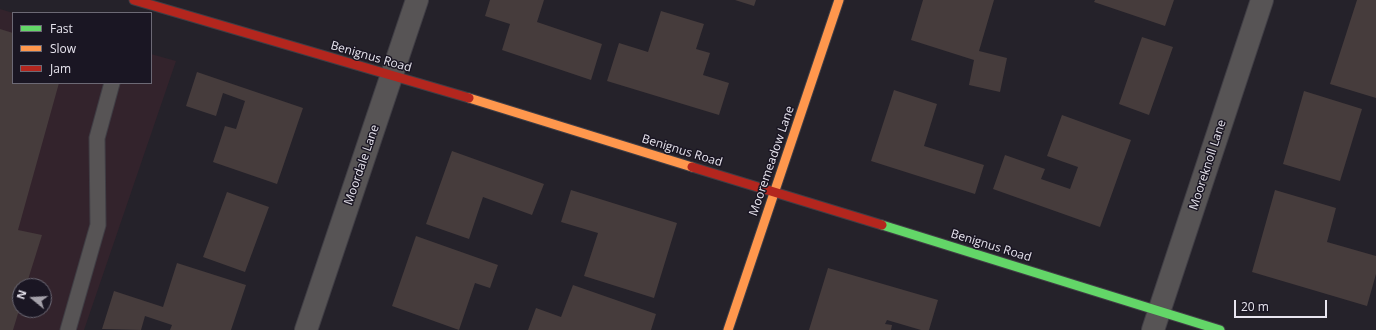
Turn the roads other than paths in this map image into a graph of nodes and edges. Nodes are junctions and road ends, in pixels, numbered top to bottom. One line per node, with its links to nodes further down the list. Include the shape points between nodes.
1 (135, 0): 5 (lane); 6 (street, Benignus Road)
2 (417, 0): 6 (street, Moordale Lane)
3 (839, 0): 8 (street, Mooremeadow Lane)
4 (1262, 0): 9 (street, Mooreknoll Lane)
5 (132, 12)
6 (393, 76): 8 (street, Benignus Road); 11 (street, Moordale Lane)
7 (112, 84): 10 (lane, via 97,138 98,225)
8 (774, 191): 9 (street, Benignus Road); 12 (street, Mooremeadow Lane)
9 (1156, 321): 13 (street, Benignus Road)
10 (68, 330)
11 (306, 330)
12 (728, 330)
13 (1220, 330)

